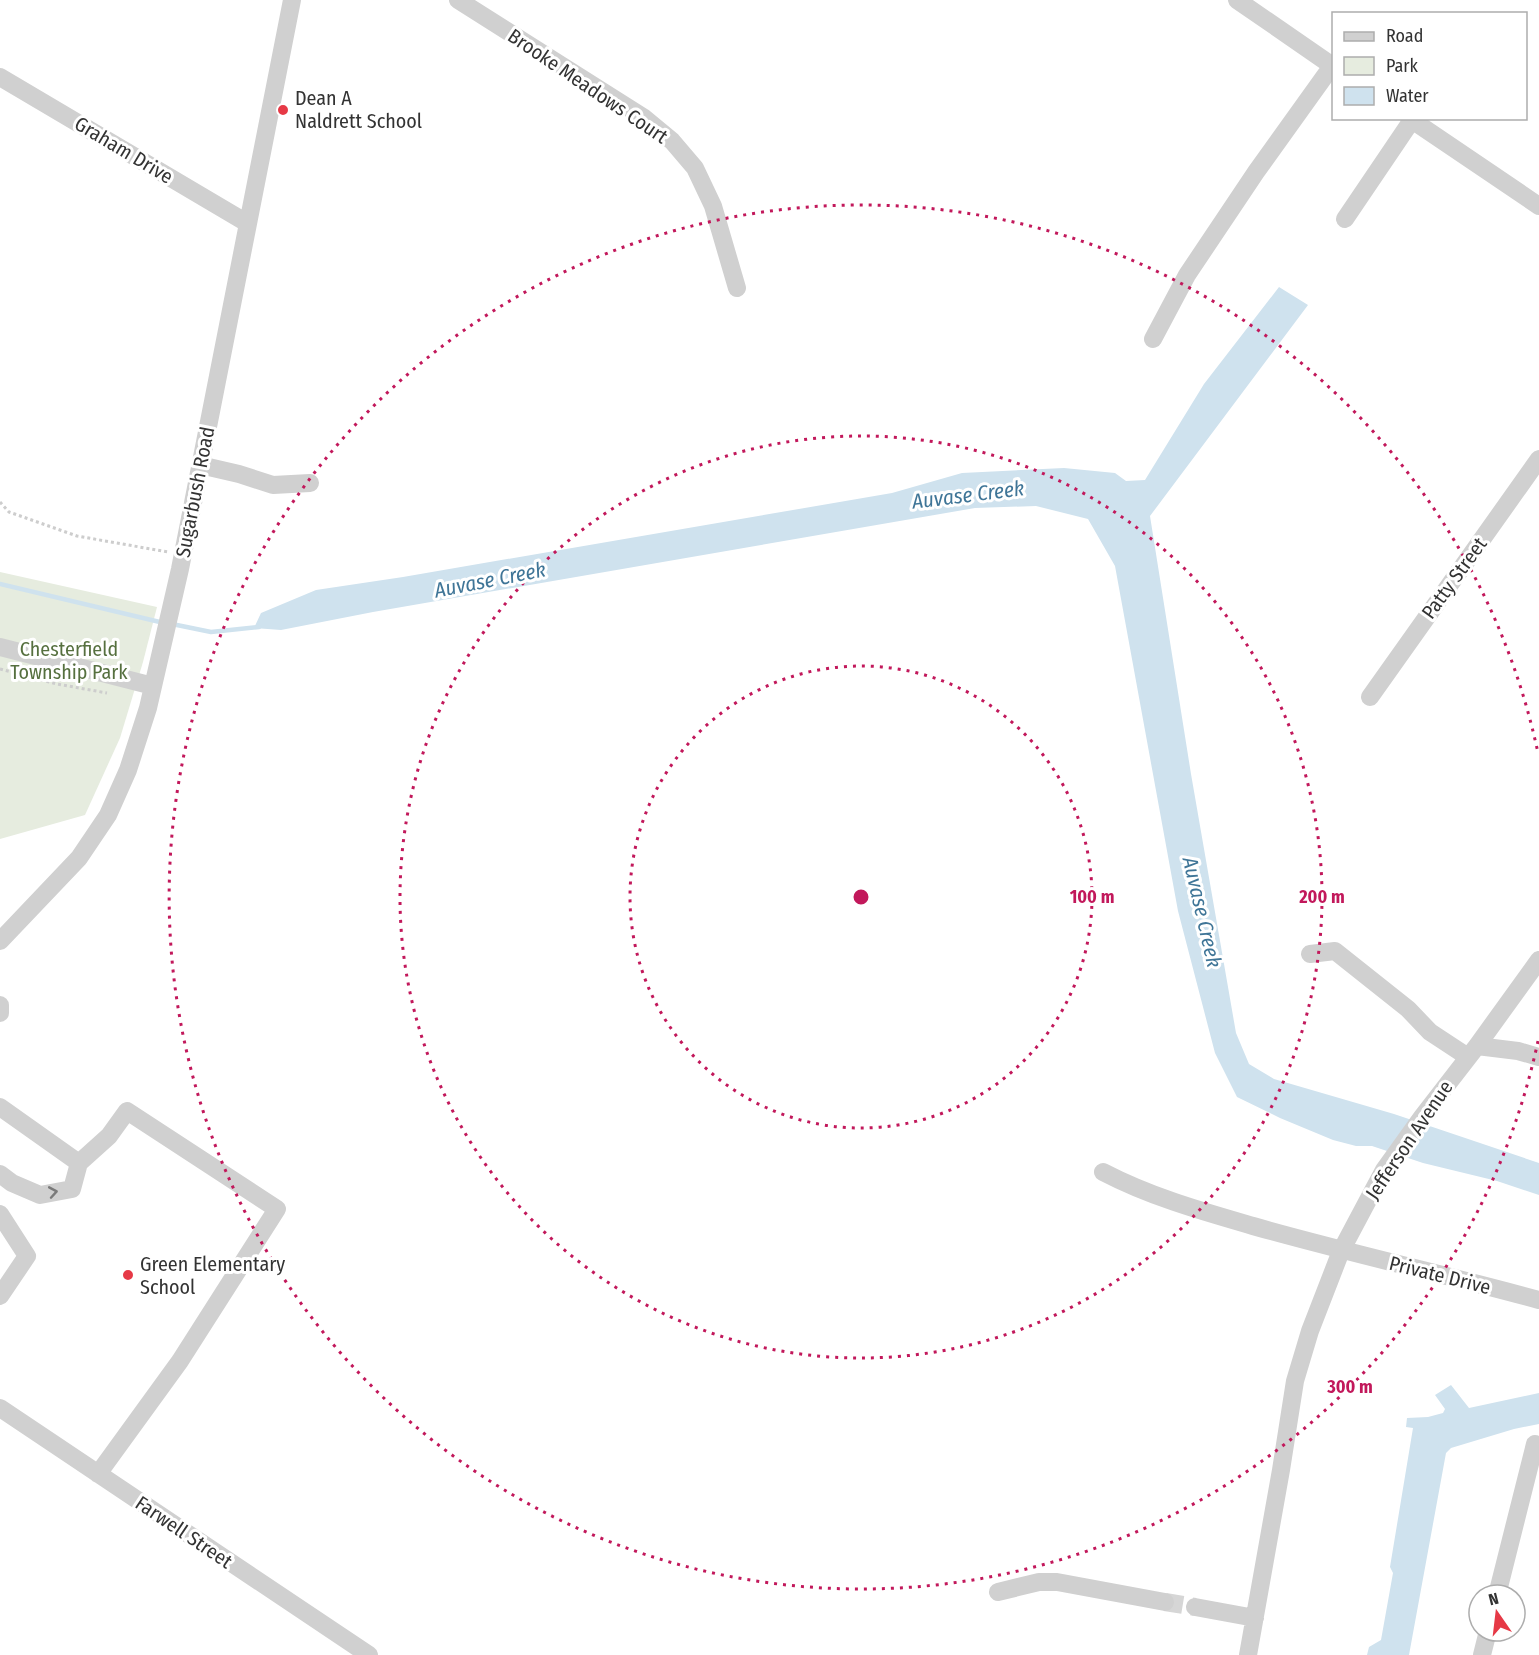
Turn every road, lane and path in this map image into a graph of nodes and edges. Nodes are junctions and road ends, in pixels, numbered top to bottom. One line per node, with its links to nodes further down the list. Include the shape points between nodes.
1 (292, 0): 11 (street, Sugarbush Road)
2 (458, 0): 12 (street, Brooke Meadows Court, via 643,117 672,141 694,168 713,206)
3 (1237, 0): 4 (street)
4 (1332, 65)
5 (1332, 67): 13 (street, via 1187,275)
6 (0, 77): 11 (street, Graham Drive)
7 (1409, 120): 10 (street)
8 (1411, 120): 9 (street)
9 (1539, 206)
10 (1346, 219)
11 (247, 223): 15 (street, Sugarbush Road)
12 (737, 288)
13 (1153, 339)
14 (1539, 459): 25 (street, Patty Street)
15 (200, 465): 16 (street, via 273,485); 20 (street, Sugarbush Road)
16 (309, 483)
17 (0, 502): 19 (path)
18 (0, 509): 19 (path)
19 (9, 512): 20 (path, via 77,536)
20 (183, 554): 23 (street, Sugarbush Road)
21 (0, 647): 23 (street)
22 (0, 669): 24 (path)
23 (153, 686): 26 (street, Sugarbush Road, via 128,770 108,815 79,858)
24 (107, 693)
25 (1370, 697)
26 (0, 941)
27 (1310, 954): 31 (street, via 1335,951 1408,1009 1430,1032)
28 (1539, 960): 31 (street, Jefferson Avenue)
29 (0, 1005): 30 (street)
30 (0, 1013)
31 (1472, 1052): 32 (street, via 1518,1051); 38 (street, Jefferson Avenue, via 1384,1170)
32 (1539, 1057)
33 (0, 1107): 34 (street)
34 (79, 1163): 36 (street, one-way to 34, via 40,1195 72,1189); 44 (street, via 109,1136 126,1111 277,1209 180,1361)
35 (1103, 1172): 38 (street, Private Drive, via 1171,1202)
36 (0, 1174)
37 (0, 1214): 39 (street, via 27,1256)
38 (1341, 1251): 41 (street, Private Drive); 49 (street, Jefferson Avenue, via 1295,1381)
39 (5, 1276): 40 (street)
40 (0, 1296)
41 (1539, 1300)
42 (0, 1408): 44 (street, Farwell Street)
43 (1535, 1444): 45 (street)
44 (98, 1474): 50 (street, Farwell Street)
45 (1500, 1583)
46 (999, 1592): 47 (street, via 1039,1582 1057,1582)
47 (1165, 1602)
48 (1196, 1607): 49 (street)
49 (1255, 1618): 51 (street, Jefferson Avenue)
50 (369, 1655)
51 (1248, 1655)

